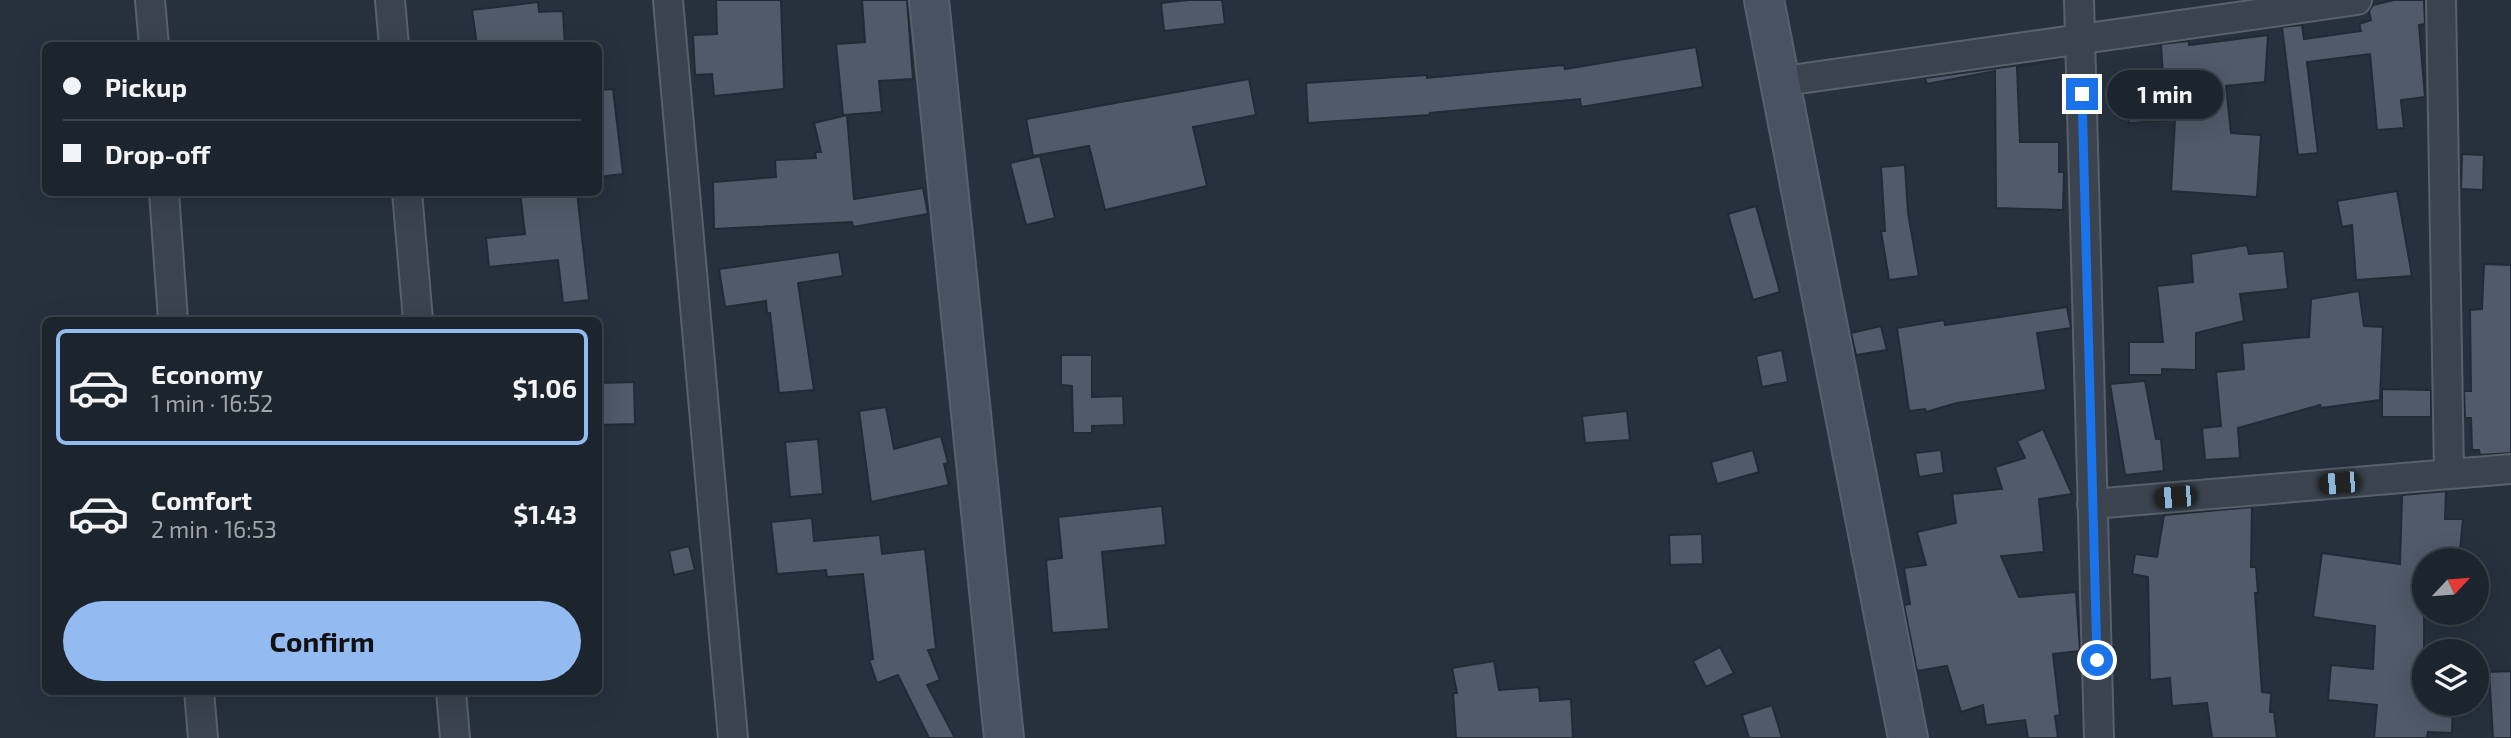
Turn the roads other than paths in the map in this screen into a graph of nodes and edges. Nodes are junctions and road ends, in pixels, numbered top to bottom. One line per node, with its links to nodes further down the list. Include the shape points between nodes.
1 (150, 0): 10 (street)
2 (390, 0): 11 (street)
3 (668, 0): 24 (street)
4 (929, 0): 25 (street)
5 (1764, 0): 12 (street)
6 (2079, 0): 9 (street)
7 (2357, 0): 9 (street)
8 (2441, 0): 18 (street)
9 (2080, 40): 12 (street); 19 (street)
10 (154, 42)
11 (394, 42)
12 (1778, 82): 26 (street)
13 (164, 196): 15 (street)
14 (407, 196): 16 (street)
15 (173, 317)
16 (418, 317)
17 (2511, 468): 18 (street)
18 (2449, 473): 19 (street)
19 (2092, 504): 27 (street)
20 (199, 695): 22 (street)
21 (451, 695): 23 (street)
22 (202, 738)
23 (455, 738)
24 (733, 738)
25 (1004, 738)
26 (1908, 738)
27 (2099, 738)

